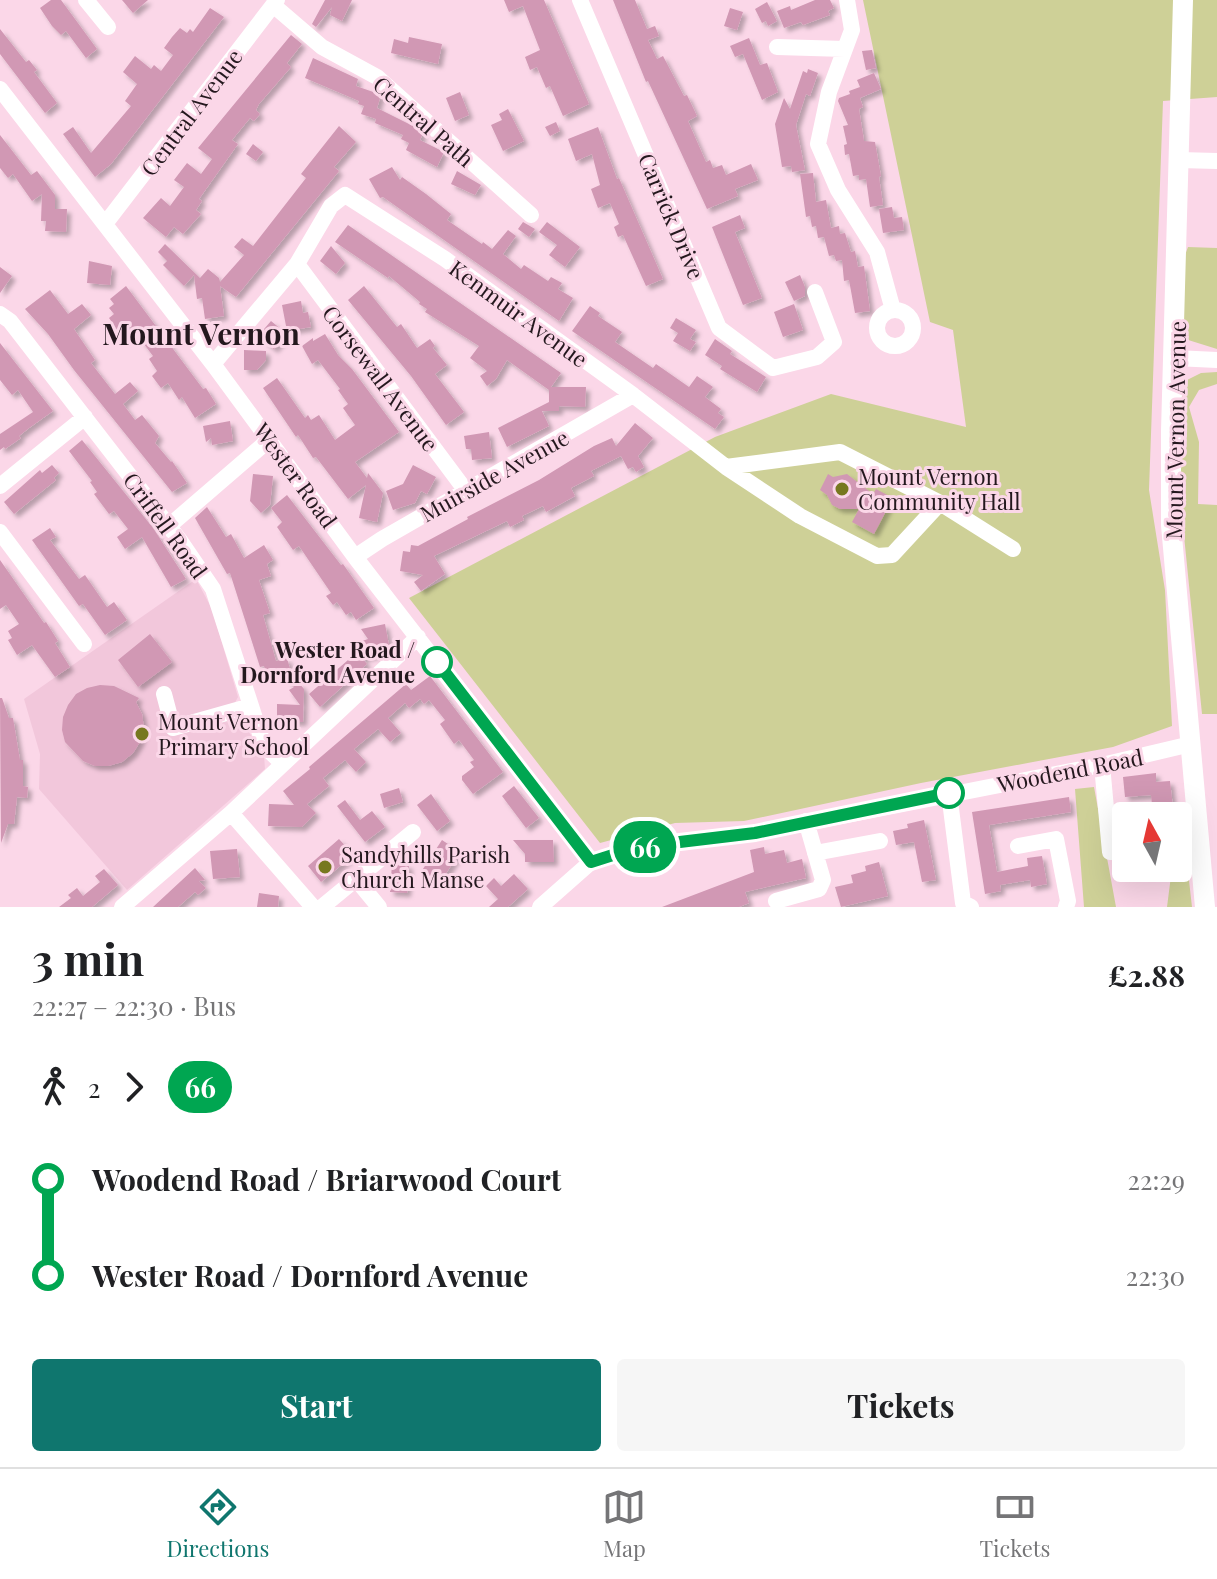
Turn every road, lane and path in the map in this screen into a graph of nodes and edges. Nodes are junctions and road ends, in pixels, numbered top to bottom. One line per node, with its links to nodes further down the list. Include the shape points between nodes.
1 (86, 0): 6 (street)
2 (580, 0): 17 (street, Carrick Drive, via 719,328 773,368 817,357 834,342)
3 (847, 0): 9 (street, via 852,30)
4 (1183, 0): 12 (main road, Mount Vernon Avenue)
5 (275, 2): 14 (street, Central Path, via 322,47 377,77); 15 (street, Central Avenue)
6 (108, 27)
7 (777, 47): 8 (street)
8 (804, 49): 9 (street); 10 (street)
9 (845, 49): 18 (street, via 818,144 838,190 877,252)
10 (799, 66)
11 (0, 89): 15 (street, Wester Road)
12 (1179, 160): 13 (street); 20 (main road, Mount Vernon Avenue)
13 (1217, 161)
14 (531, 215)
15 (105, 224): 22 (street, Wester Road)
16 (297, 264): 22 (street); 23 (street, Kenmuir Avenue, via 331,206 345,195 445,259); 28 (street, Corsewall Avenue)
17 (815, 292)
18 (893, 310)
19 (1, 317): 24 (street, Criffell Road, via 10,321)
20 (1175, 358): 21 (street); 38 (main road, Mount Vernon Avenue, via 1171,525)
21 (1217, 360)
22 (213, 364): 25 (street, Wester Road)
23 (633, 395): 26 (street, Kenmuir Avenue); 28 (street, Muirside Avenue)
24 (85, 417): 27 (street); 30 (street, Criffell Road)
25 (270, 439): 30 (street); 33 (street, Wester Road)
26 (726, 467): 29 (street, via 840,452); 29 (street, Kenmuir Avenue, via 800,516 877,556 892,555)
27 (0, 486)
28 (466, 491): 33 (street, Muirside Avenue)
29 (940, 503): 32 (street)
30 (169, 526): 37 (street, Criffell Road, via 213,589)
31 (0, 532): 35 (street)
32 (1013, 549)
33 (355, 557): 34 (street, Wester Road)
34 (418, 637): 39 (street); 49 (street, Wester Road)
35 (84, 644)
36 (164, 694): 37 (street, via 170,736)
37 (251, 706): 39 (street, Criffell Road, via 264,746)
38 (1191, 744): 40 (street, Woodend Road); 59 (main road, Mount Vernon Avenue)
39 (282, 763): 42 (street)
40 (1102, 765): 41 (street, Woodend Road); 47 (street)
41 (949, 793): 43 (street, Woodend Road); 57 (street, via 963,903)
42 (231, 813): 52 (street); 53 (street)
43 (806, 821): 48 (street); 49 (street, Woodend Road, via 755,833 638,847)
44 (413, 832): 50 (street)
45 (880, 841): 48 (street)
46 (1018, 846): 58 (street, via 1056,839)
47 (1112, 852)
48 (815, 853): 51 (street, via 823,880 819,889)
49 (591, 862): 56 (street, Woodend Road)
50 (356, 879): 54 (street); 55 (street)
51 (776, 901)
52 (122, 907)
53 (313, 907)
54 (322, 907)
55 (379, 907)
56 (540, 907)
57 (971, 907)
58 (1066, 907)
59 (1205, 907)

